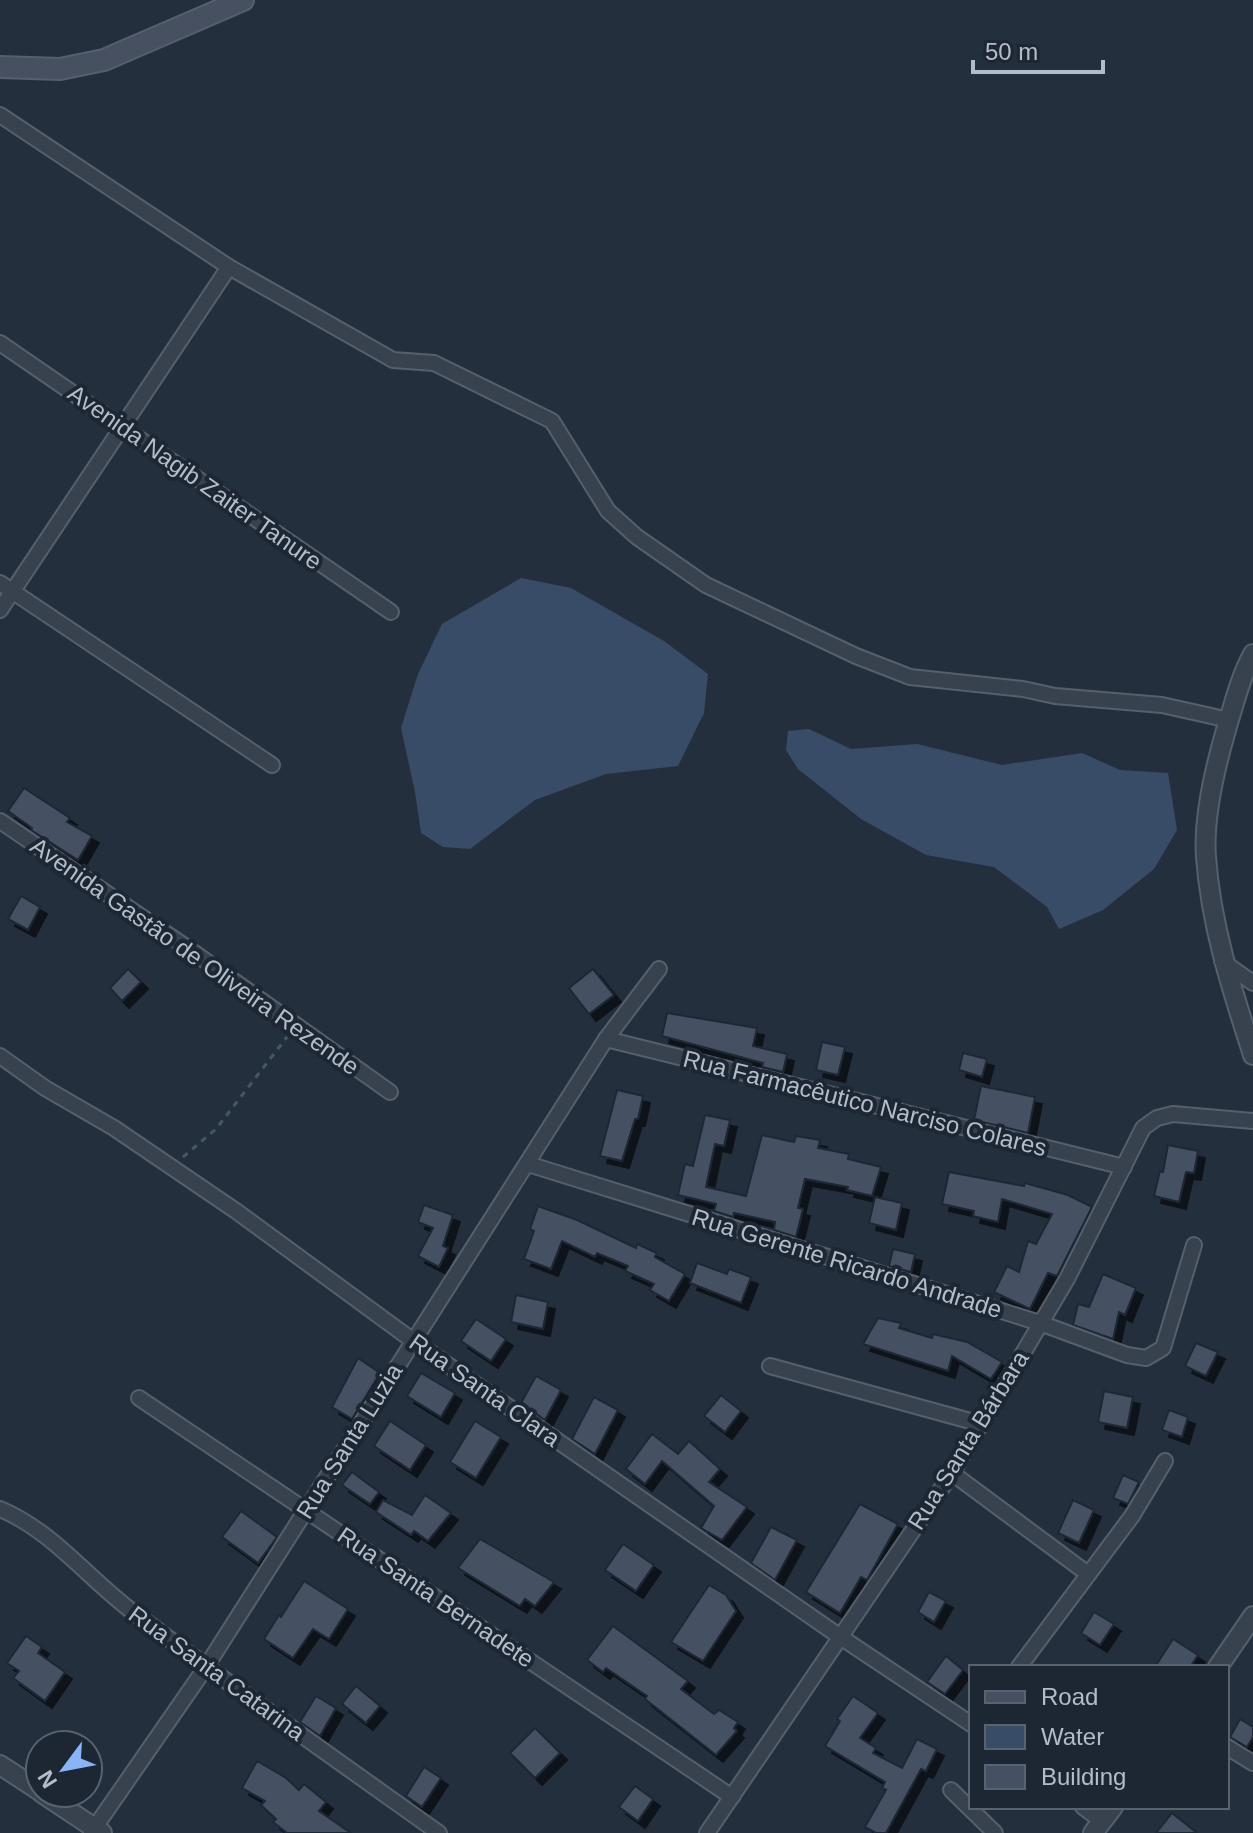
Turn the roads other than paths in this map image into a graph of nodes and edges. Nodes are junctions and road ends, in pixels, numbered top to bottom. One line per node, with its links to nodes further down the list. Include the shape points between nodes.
1 (243, 0): 2 (main road, via 104,60 60,69)
2 (0, 67)
3 (0, 115): 4 (street)
4 (229, 267): 6 (street); 12 (street, via 393,360 434,363 552,421 608,511 637,537 706,585 856,656 910,677 1162,705)
5 (0, 343): 6 (street, Avenida Nagib Zaiter Tanure)
6 (123, 427): 8 (street); 10 (street, Avenida Nagib Zaiter Tanure)
7 (0, 583): 8 (street)
8 (13, 592): 9 (street); 13 (street)
9 (0, 610)
10 (391, 612)
11 (1253, 654): 12 (street)
12 (1229, 720): 15 (street, via 1212,787 1205,854)
13 (272, 765)
14 (0, 821): 21 (street, Avenida Gastão de Oliveira Rezende)
15 (1222, 961): 17 (street); 19 (street)
16 (659, 969): 18 (street, Rua Santa Luzia)
17 (1253, 983)
18 (606, 1039): 23 (street, Rua Santa Luzia); 24 (street, Rua Farmacêutico Narciso Colares)
19 (1253, 1055)
20 (0, 1056): 27 (street, Rua Santa Clara, via 236,1211)
21 (390, 1092)
22 (1253, 1121): 24 (street, Rua Santa Bárbara, via 1173,1114 1157,1118 1143,1128)
23 (528, 1164): 26 (street, Rua Gerente Ricardo Andrade); 27 (street, Rua Santa Luzia)
24 (1124, 1167): 26 (street, Rua Santa Bárbara)
25 (1194, 1245): 26 (street, Rua Gerente Ricardo Andrade, via 1163,1348 1146,1358)
26 (1040, 1323): 30 (street, Rua Santa Bárbara)
27 (412, 1340): 34 (street, Rua Santa Luzia); 37 (street, Rua Santa Clara)
28 (770, 1366): 30 (street)
29 (139, 1398): 34 (street, Rua Santa Bernadete)
30 (981, 1424): 32 (street, Rua Santa Bárbara)
31 (1165, 1461): 35 (street)
32 (952, 1473): 35 (street); 37 (street, Rua Santa Bárbara)
33 (0, 1509): 40 (street, Rua Santa Catarina, via 38,1530)
34 (306, 1509): 40 (street, Rua Santa Luzia); 47 (street, Rua Santa Bernadete)
35 (1088, 1574): 38 (street)
36 (1253, 1616): 39 (street)
37 (839, 1636): 41 (street, Rua Santa Clara); 47 (street, Rua Santa Bárbara)
38 (1020, 1665)
39 (1219, 1665)
40 (206, 1667): 51 (street, Rua Santa Luzia); 52 (street, Rua Santa Catarina)
41 (969, 1723)
42 (1229, 1748): 43 (street)
43 (1253, 1763)
44 (0, 1765): 45 (street)
45 (24, 1781)
46 (951, 1790): 48 (street)
47 (732, 1797): 53 (street, Rua Santa Bárbara)
48 (969, 1808)
49 (65, 1809): 51 (street)
50 (970, 1809): 54 (street)
51 (96, 1831)
52 (439, 1833)
53 (707, 1833)
54 (995, 1833)

